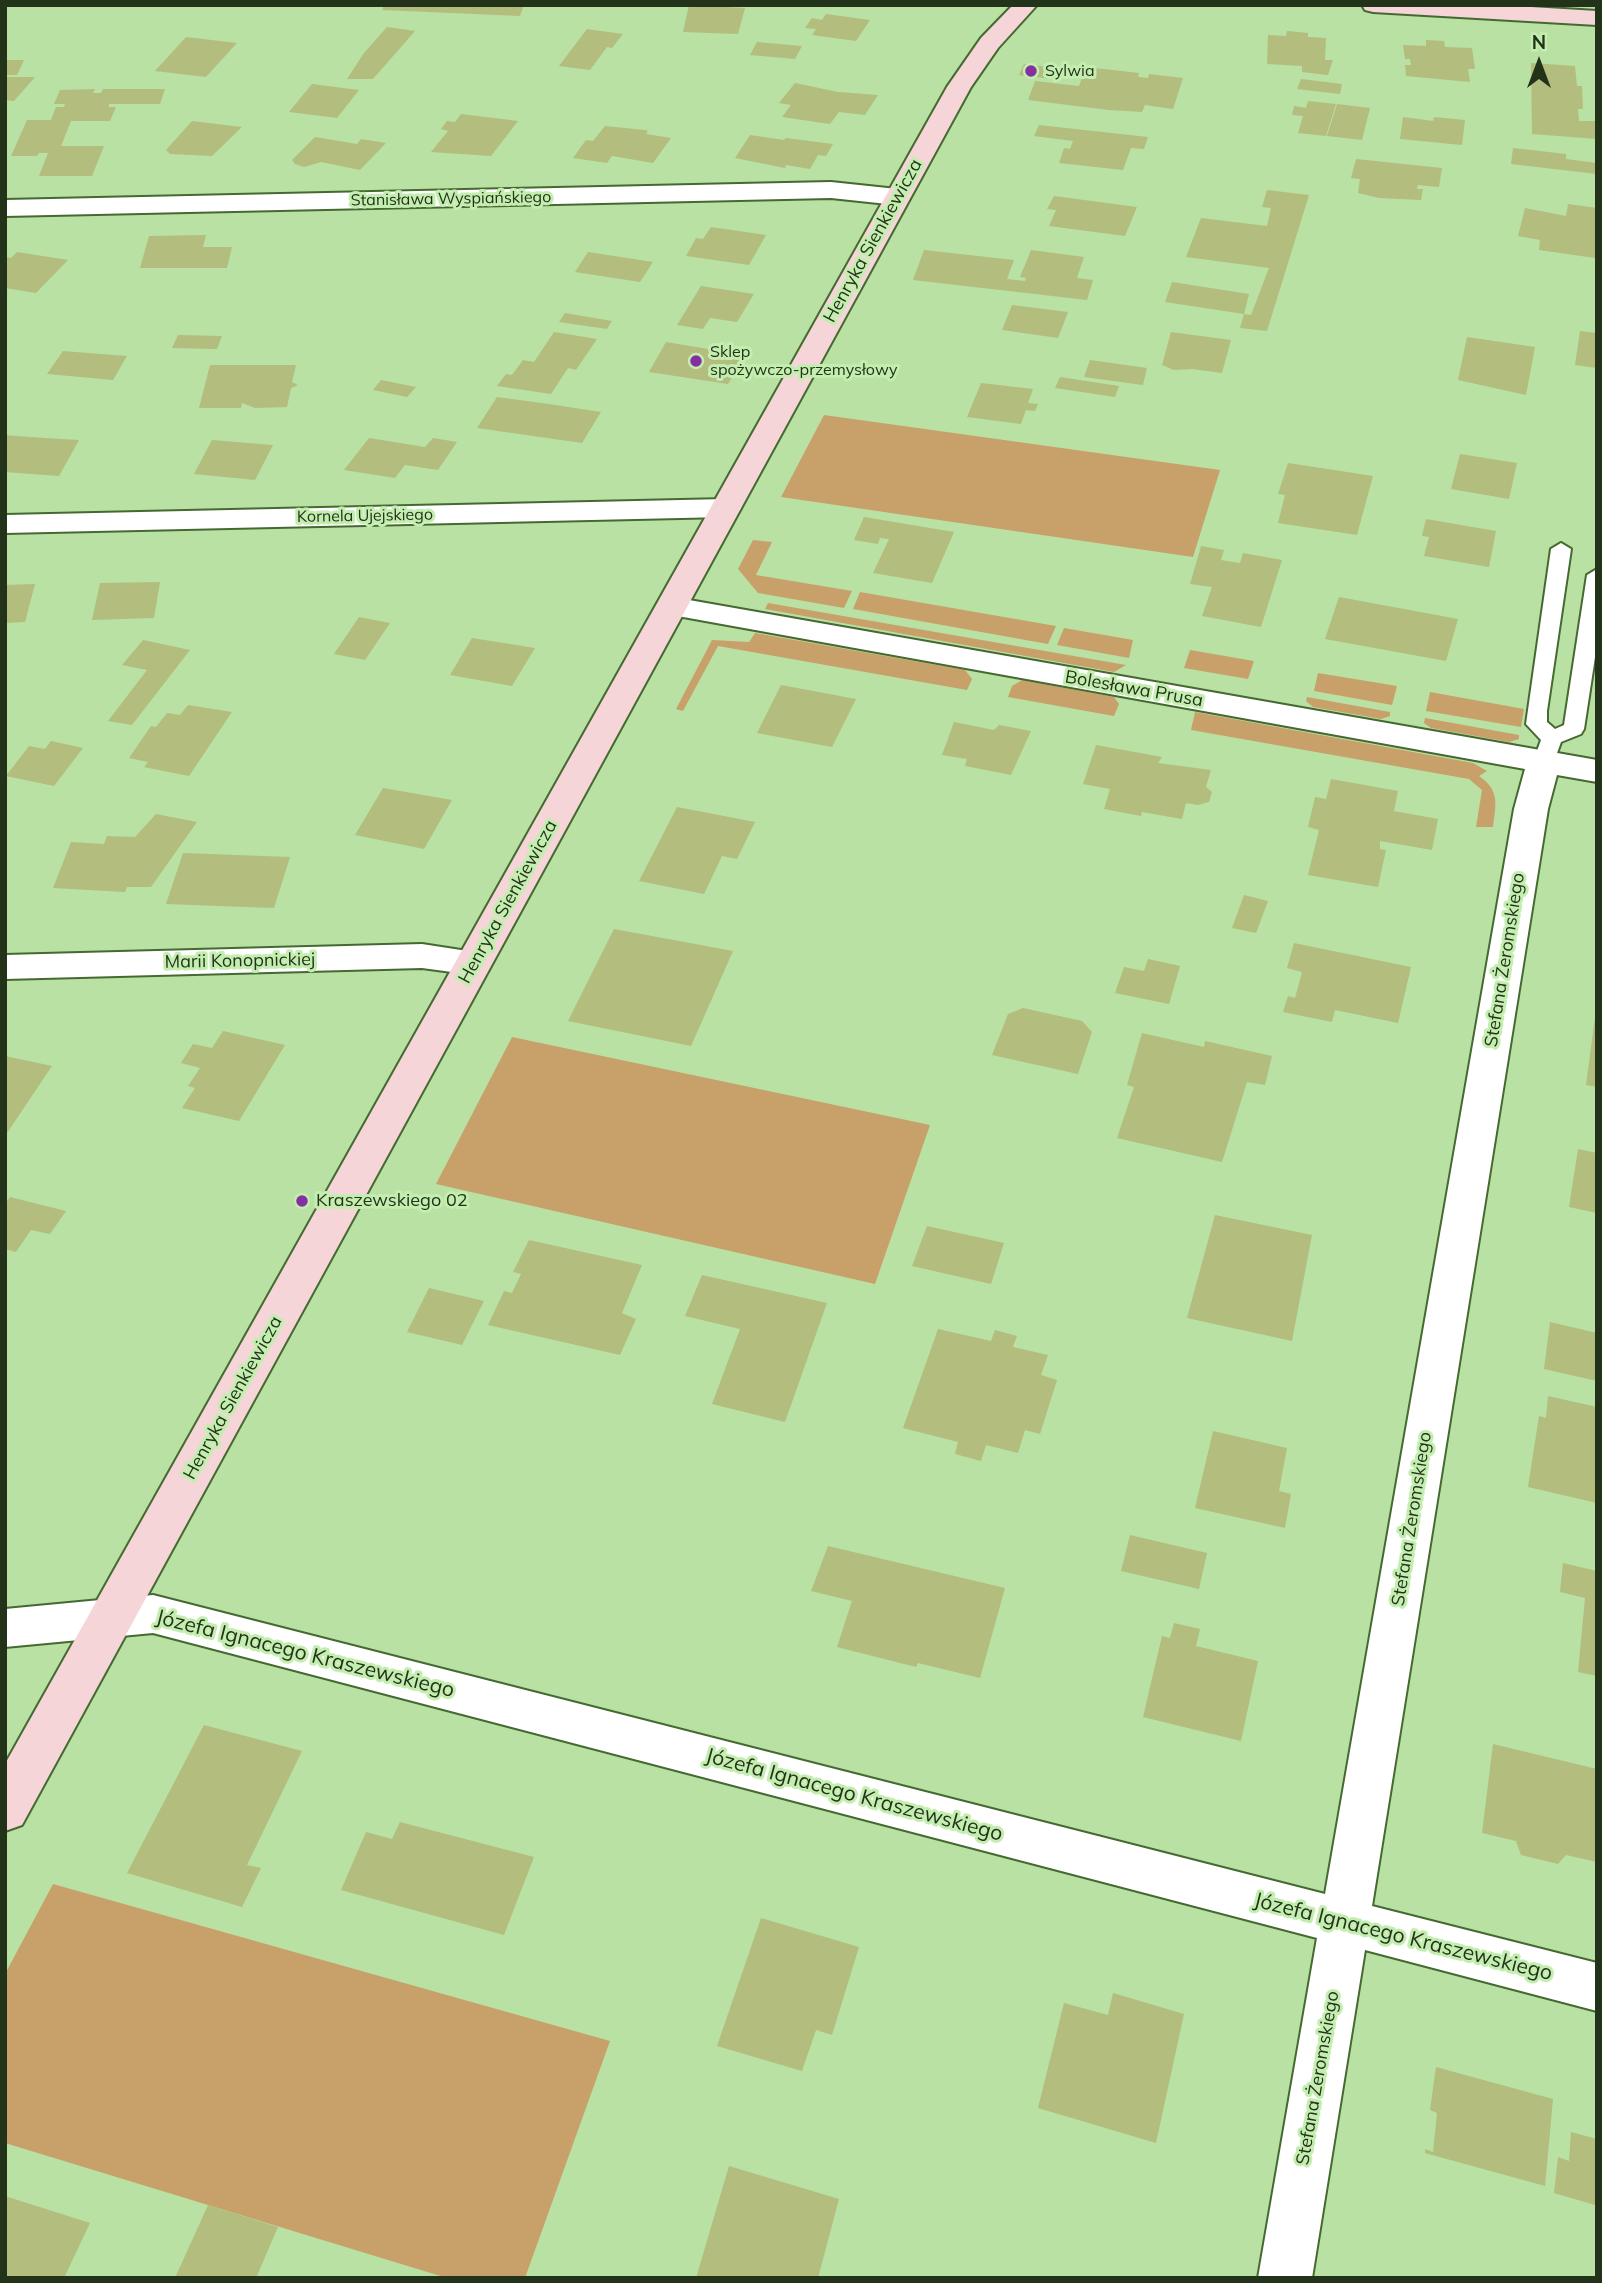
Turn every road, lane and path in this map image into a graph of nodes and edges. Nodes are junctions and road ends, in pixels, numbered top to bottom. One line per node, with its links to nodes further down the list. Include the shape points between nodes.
1 (1026, 5): 4 (street, Henryka Sienkiewicza, via 981,53)
2 (1373, 5): 3 (street)
3 (1597, 18)
4 (897, 197): 5 (street, Stanisława Wyspiańskiego, via 831,190); 6 (street, Henryka Sienkiewicza)
5 (5, 208)
6 (726, 508): 7 (street, Kornela Ujejskiego); 10 (street, Henryka Sienkiewicza)
7 (5, 524)
8 (1561, 548): 11 (lane, via 1536,711 1536,724)
9 (1597, 575): 11 (lane, via 1574,729)
10 (672, 606): 11 (street, Bolesława Prusa); 13 (street, Henryka Sienkiewicza)
11 (1548, 750): 12 (street, Bolesława Prusa); 18 (street, Stefana Żeromskiego, via 1531,809)
12 (1597, 771)
13 (474, 963): 14 (street, Marii Konopnickiej, via 422,957); 15 (street, Henryka Sienkiewicza)
14 (5, 967)
15 (111, 1619): 16 (street, Józefa Ignacego Kraszewskiego); 17 (street, Henryka Sienkiewicza); 18 (street, Józefa Ignacego Kraszewskiego, via 153,1614 195,1624)
16 (5, 1628)
17 (5, 1810)
18 (1344, 1922): 19 (street, Józefa Ignacego Kraszewskiego); 20 (street, Stefana Żeromskiego)
19 (1597, 1987)
20 (1285, 2278)

